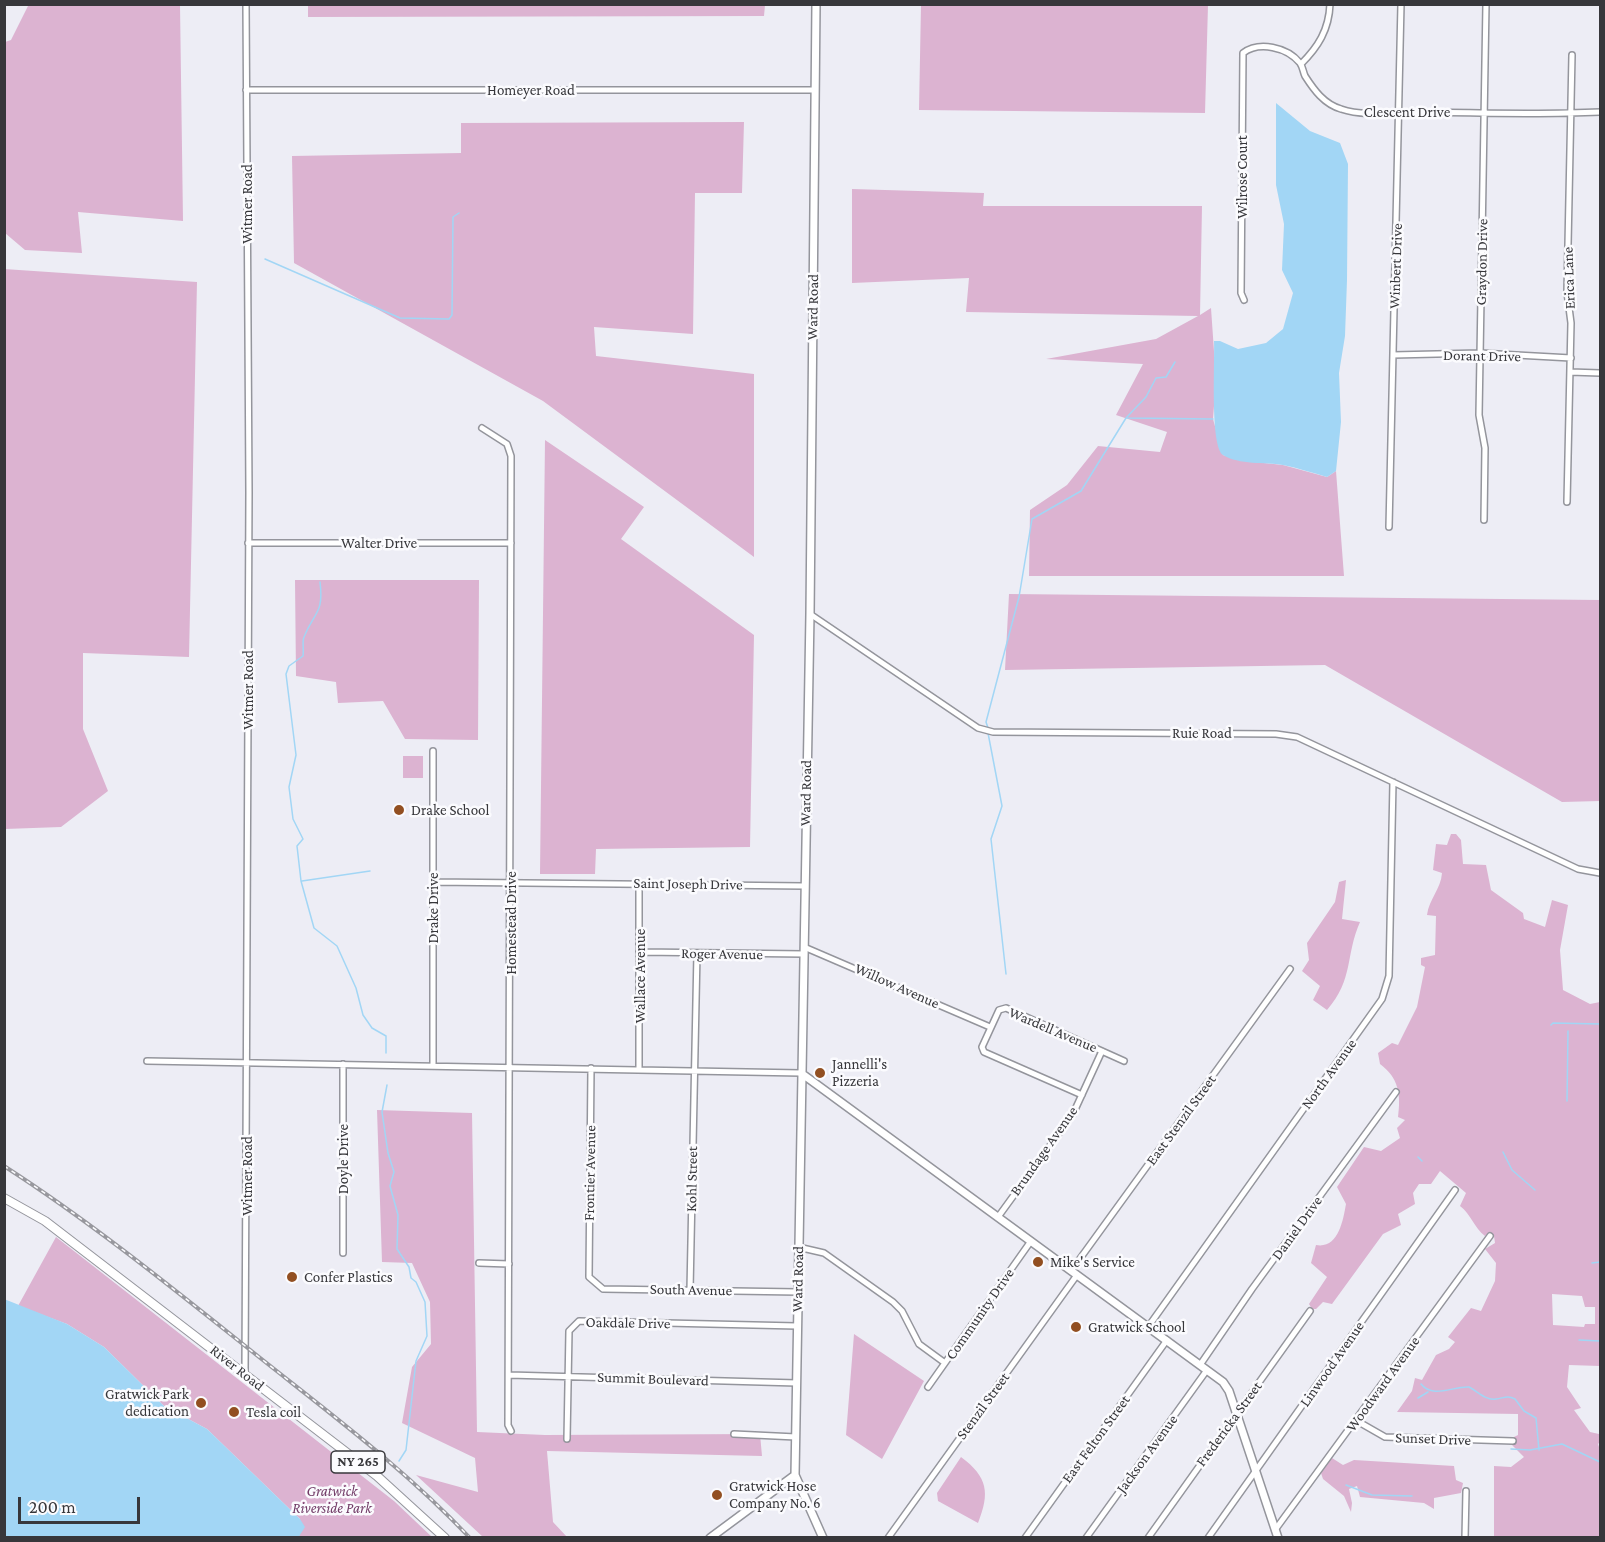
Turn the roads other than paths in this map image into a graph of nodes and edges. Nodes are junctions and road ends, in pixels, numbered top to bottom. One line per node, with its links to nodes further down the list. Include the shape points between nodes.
1 (246, 4): 9 (street, Witmer Road)
2 (816, 4): 10 (main road, Ward Road)
3 (1330, 4): 8 (street, via 1319,46)
4 (1401, 4): 11 (street, Winbert Drive)
5 (1486, 4): 13 (street, Graydon Drive)
6 (1243, 53): 8 (street, Clescent Drive, via 1251,47 1273,47); 15 (street, Wilrose Court)
7 (1572, 55): 14 (street, Erica Lane)
8 (1301, 64): 11 (street, Clescent Drive, via 1317,93 1341,109)
9 (246, 90): 10 (street, Homeyer Road); 25 (street, Witmer Road)
10 (815, 90): 27 (main road, Ward Road)
11 (1399, 112): 13 (street, Clescent Drive); 17 (street, Winbert Drive)
12 (1600, 112): 14 (street, Clescent Drive)
13 (1486, 113): 14 (street, Clescent Drive); 16 (street, Graydon Drive)
14 (1571, 114): 18 (street, Erica Lane, via 1567,292)
15 (1244, 300)
16 (1480, 353): 17 (street, Dorant Drive); 18 (street, Dorant Drive); 23 (street, Graydon Drive)
17 (1393, 354): 24 (street, Winbert Drive)
18 (1570, 358): 19 (street, Erica Lane)
19 (1570, 372): 20 (street); 22 (street, Erica Lane)
20 (1600, 373)
21 (483, 428): 26 (street, Homestead Drive, via 507,444 511,456)
22 (1567, 502)
23 (1484, 520)
24 (1389, 527)
25 (248, 543): 26 (street, Walter Drive); 43 (street, Witmer Road)
26 (511, 543): 31 (street, Homestead Drive)
27 (810, 614): 29 (street, Ruie Road, via 978,728 993,732 1276,734 1297,737); 34 (main road, Ward Road)
28 (433, 751): 32 (street, Drake Drive)
29 (1394, 782): 30 (street, Ruie Road, via 1578,869); 68 (street, North Avenue, via 1389,976 1382,999)
30 (1600, 873)
31 (512, 881): 32 (street, Saint Joseph Drive); 33 (street, Saint Joseph Drive); 46 (street, Homestead Drive)
32 (433, 882): 45 (street, Drake Drive)
33 (639, 884): 34 (street, Saint Joseph Drive); 36 (street, Wallace Avenue)
34 (804, 886): 35 (main road, Ward Road)
35 (804, 951): 37 (street, Roger Avenue); 39 (street, Willow Avenue); 50 (main road, Ward Road)
36 (640, 952): 37 (street, Roger Avenue); 48 (street, Wallace Avenue)
37 (697, 953): 49 (street, Kohl Street)
38 (1290, 969): 62 (street, East Stenzil Street)
39 (990, 1027): 40 (street, Wardell Avenue, via 999,1010 1006,1008); 52 (street, via 982,1047 984,1052)
40 (1102, 1051): 42 (street, Wardell Avenue); 52 (street, Brundage Avenue)
41 (147, 1061): 43 (street)
42 (1124, 1061)
43 (247, 1063): 44 (street); 73 (street, Witmer Road)
44 (343, 1064): 45 (street); 59 (street, Doyle Drive)
45 (433, 1066): 46 (street)
46 (510, 1067): 47 (street); 61 (street, Homestead Drive)
47 (591, 1068): 48 (street); 63 (street, Frontier Avenue)
48 (639, 1068): 49 (street)
49 (694, 1069): 50 (street); 64 (street, Kohl Street)
50 (801, 1073): 55 (main road); 58 (main road, Ward Road)
51 (1396, 1092): 71 (street, Daniel Drive)
52 (1082, 1095): 55 (street, Brundage Avenue)
53 (1455, 1190): 85 (street, Linwood Avenue)
54 (4, 1198): 73 (main road, River Road / NY 265, via 54,1228)
55 (998, 1217): 57 (main road)
56 (1490, 1236): 79 (street, Woodward Avenue)
57 (1031, 1241): 62 (main road); 70 (street, Community Drive)
58 (798, 1246): 65 (main road, Ward Road); 70 (street, via 824,1253 893,1302 919,1344)
59 (343, 1253)
60 (479, 1263): 61 (street)
61 (509, 1264): 74 (street, Homestead Drive)
62 (1074, 1273): 68 (main road); 92 (street, Stenzil Street)
63 (589, 1278): 64 (street, South Avenue, via 603,1289)
64 (690, 1290): 65 (street, South Avenue)
65 (798, 1292): 67 (main road, Ward Road)
66 (1310, 1311): 78 (street, Fredericka Street)
67 (797, 1326): 75 (street, Oakdale Drive, via 579,1321 569,1331); 76 (main road, Ward Road)
68 (1148, 1327): 69 (main road)
69 (1167, 1340): 71 (main road); 93 (street, East Felton Street)
70 (945, 1363): 77 (street, Community Drive)
71 (1200, 1365): 72 (main road)
72 (1208, 1370): 78 (main road, via 1229,1391); 94 (street, Jackson Avenue)
73 (245, 1374): 89 (main road, River Road / NY 265, via 393,1490)
74 (509, 1375): 75 (street, Summit Boulevard); 80 (street, Homestead Drive)
75 (568, 1376): 76 (street, Summit Boulevard); 83 (street, Oakdale Drive)
76 (797, 1383): 82 (main road, Ward Road)
77 (928, 1387)
78 (1236, 1415): 85 (main road); 95 (street, Fredericka Street)
79 (1357, 1421): 84 (street, Sunset Drive, via 1385,1437); 88 (street, Woodward Avenue)
80 (511, 1431)
81 (734, 1434): 82 (street)
82 (796, 1437): 86 (main road, Ward Road)
83 (567, 1439)
84 (1513, 1441)
85 (1256, 1471): 88 (main road); 96 (street, Linwood Avenue)
86 (795, 1475): 90 (main road); 91 (main road)
87 (1466, 1491): 97 (street)
88 (1276, 1534)
89 (445, 1538)
90 (710, 1538)
91 (823, 1538)
92 (888, 1538)
93 (1025, 1538)
94 (1086, 1538)
95 (1148, 1538)
96 (1208, 1538)
97 (1465, 1538)

